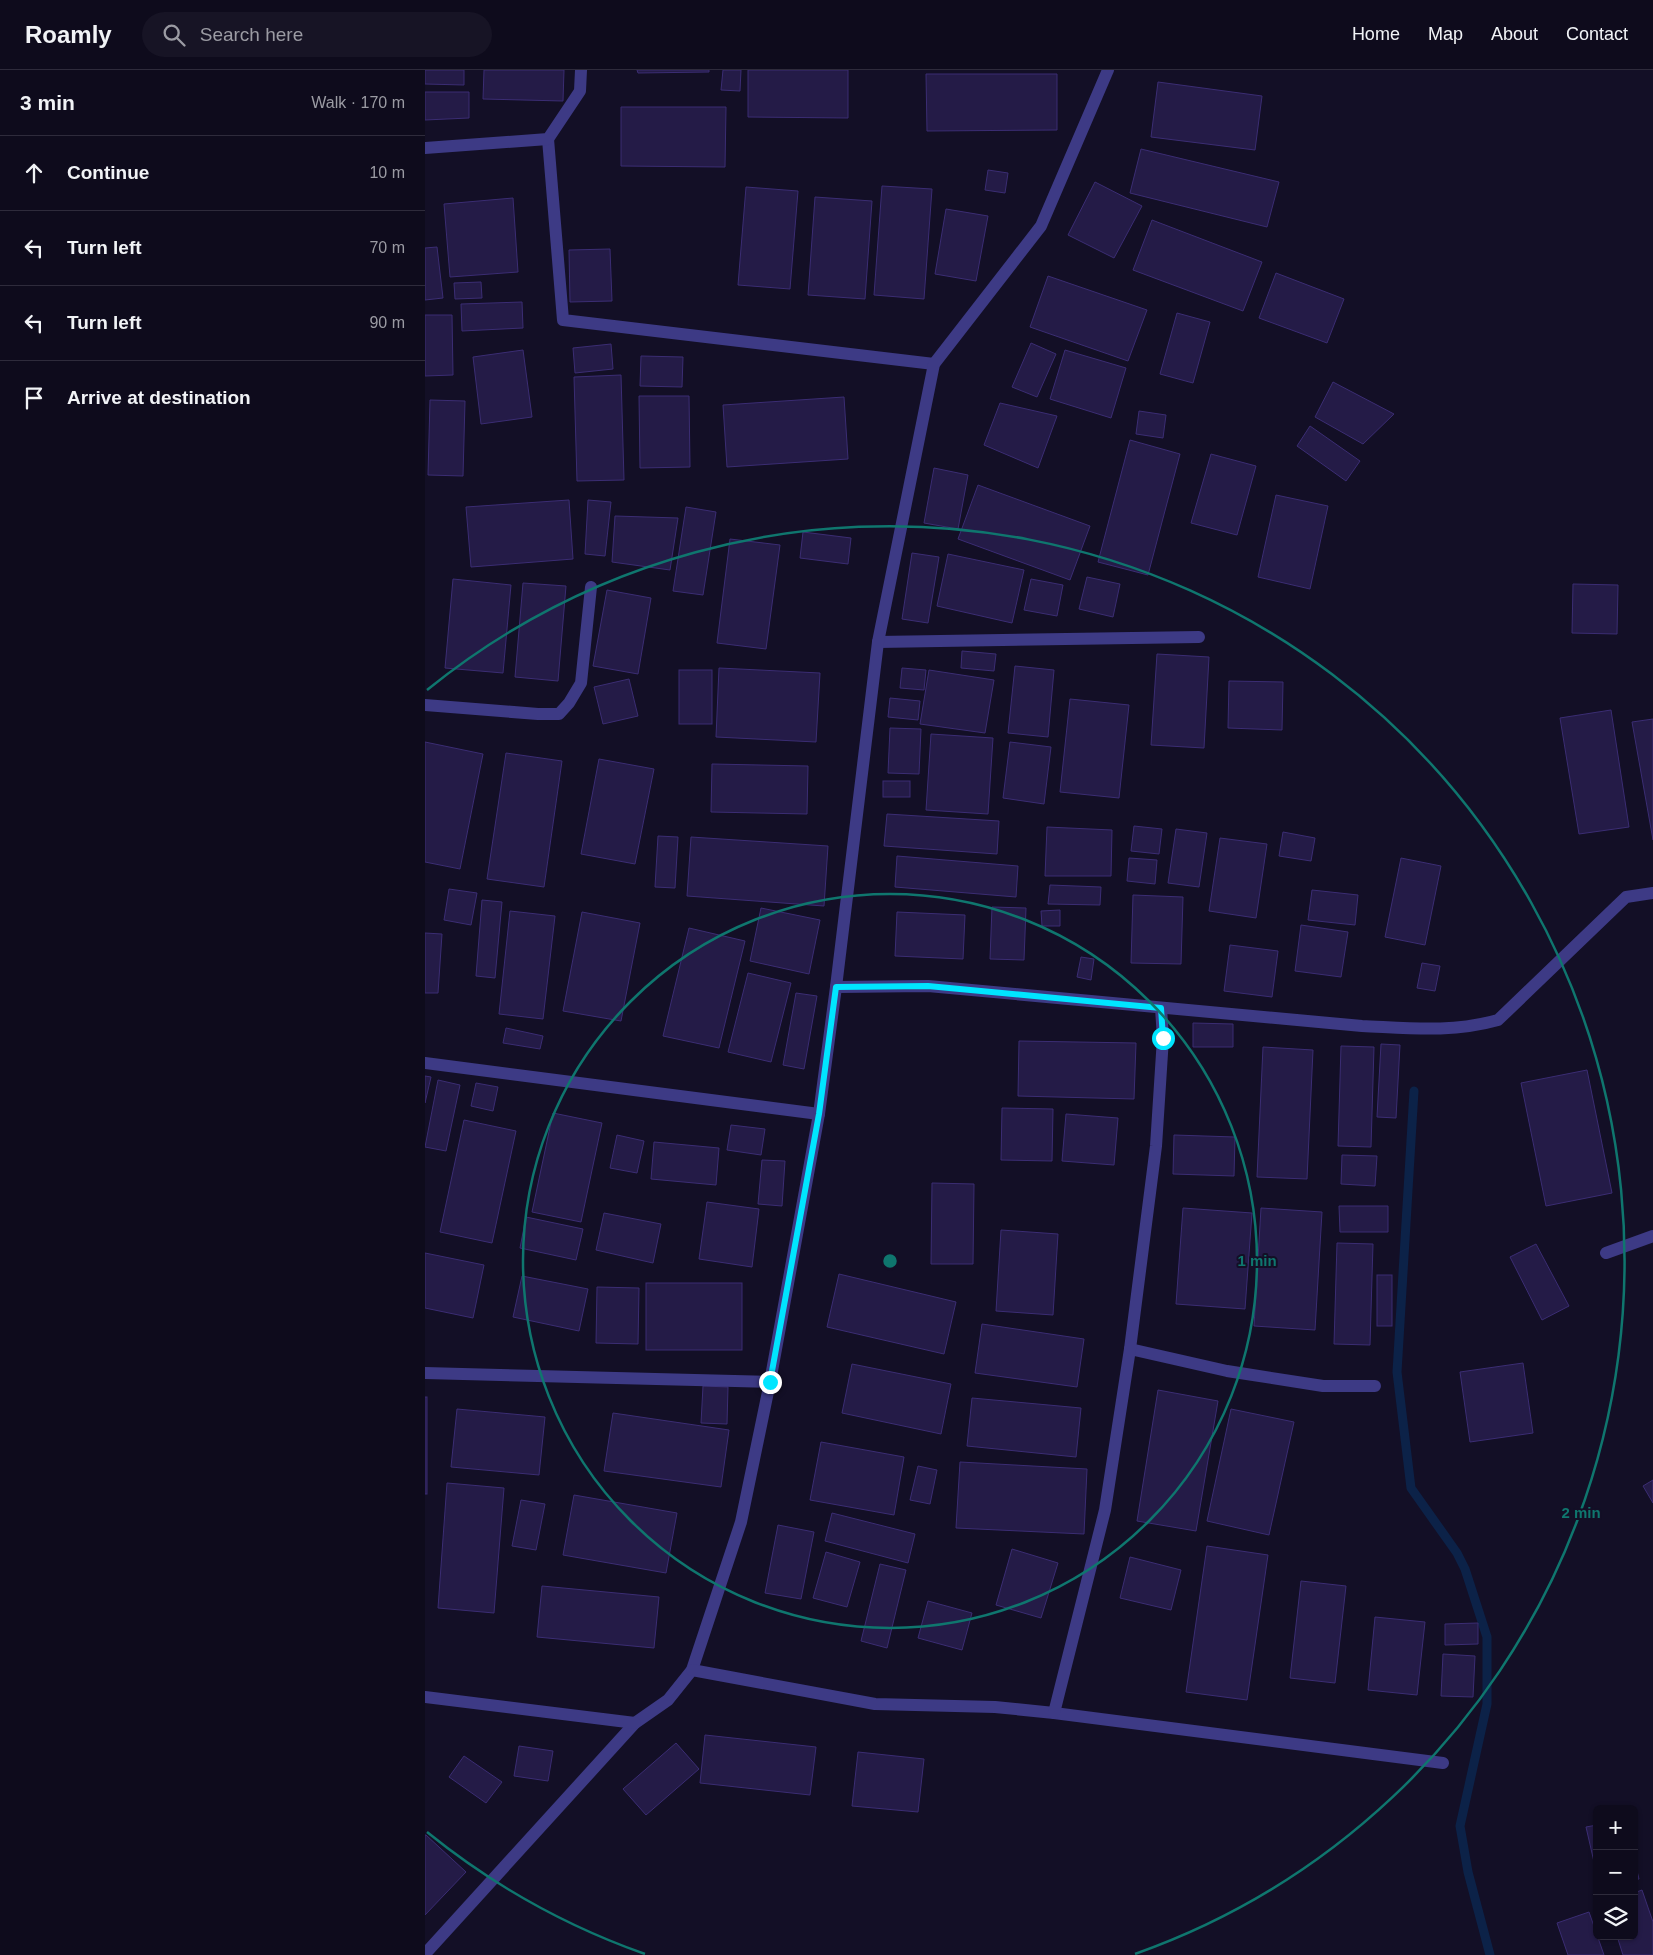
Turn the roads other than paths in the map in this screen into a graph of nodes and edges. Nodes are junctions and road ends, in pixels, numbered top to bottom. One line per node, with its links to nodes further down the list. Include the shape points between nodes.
1 (581, 70): 3 (street, via 580,91)
2 (1109, 70): 5 (street, via 1041,226)
3 (548, 139): 4 (street); 5 (street, via 563,320)
4 (425, 148)
5 (934, 364): 8 (street)
6 (591, 587): 9 (street, via 581,683 559,714)
7 (1199, 638): 8 (street)
8 (878, 642): 11 (street)
9 (425, 705)
10 (1653, 893): 12 (street, via 1626,898 1498,1020 1471,1027 1432,1030 1362,1026)
11 (836, 987): 12 (street, via 928,986); 14 (street)
12 (1161, 1008): 17 (street, via 1163,1038 1156,1146)
13 (425, 1063): 14 (street)
14 (819, 1114): 19 (street)
15 (1653, 1236): 16 (street)
16 (1606, 1253)
17 (1130, 1349): 20 (street, via 1227,1371 1323,1386); 23 (street, via 1105,1510)
18 (425, 1373): 19 (street)
19 (770, 1382): 21 (street, via 741,1522)
20 (1375, 1386)
21 (692, 1670): 23 (street, via 875,1704 995,1707); 24 (street, via 668,1700)
22 (425, 1697): 24 (street)
23 (1054, 1713): 25 (street)
24 (635, 1722): 26 (street)
25 (1443, 1763)
26 (425, 1954)

